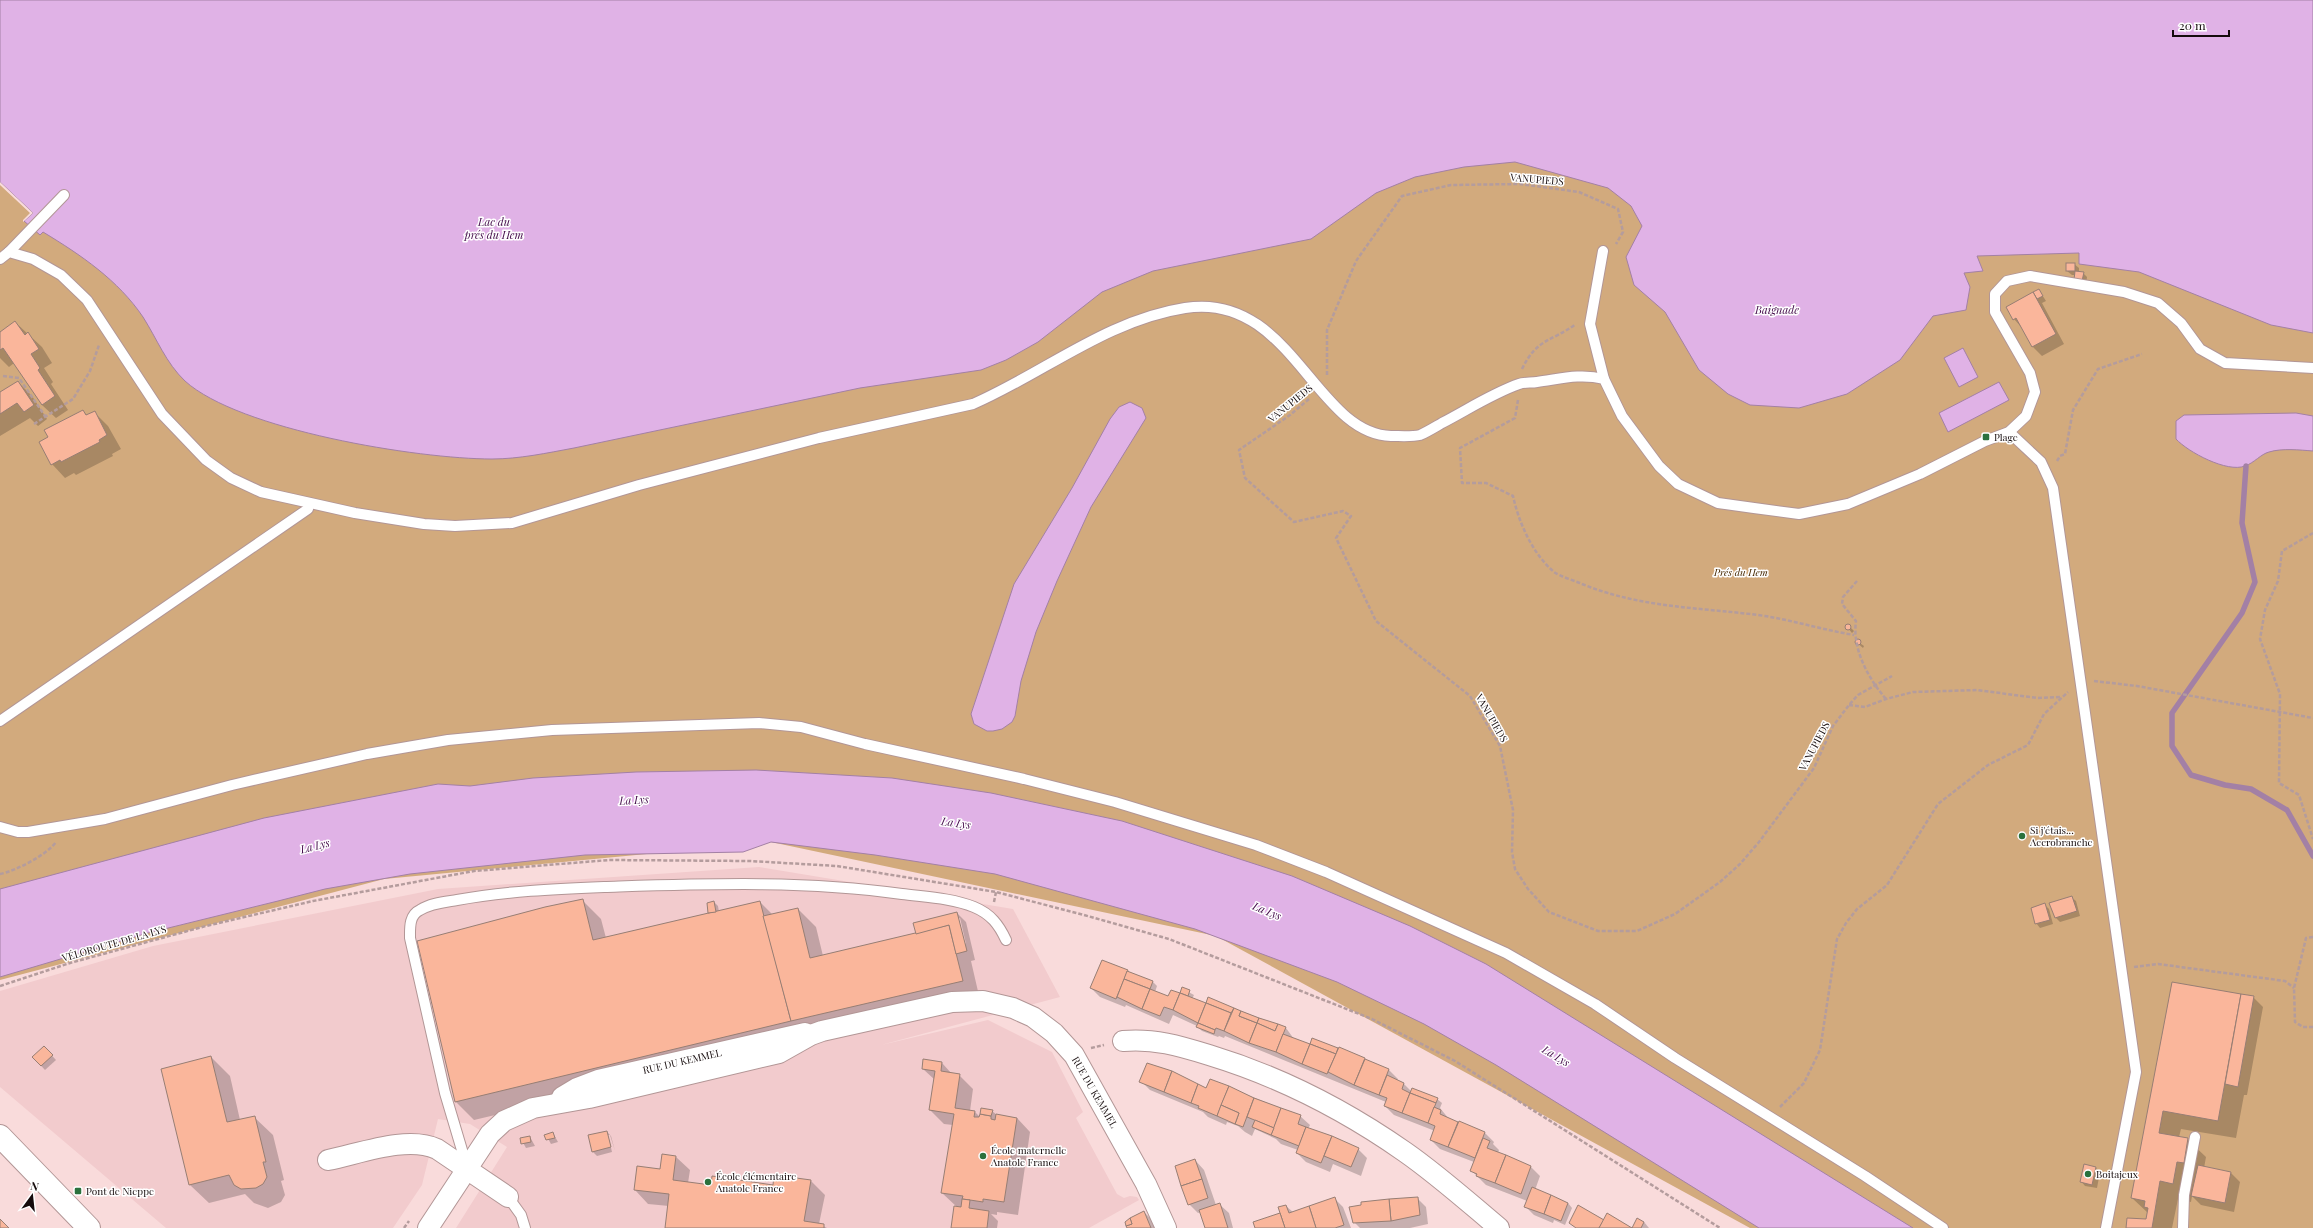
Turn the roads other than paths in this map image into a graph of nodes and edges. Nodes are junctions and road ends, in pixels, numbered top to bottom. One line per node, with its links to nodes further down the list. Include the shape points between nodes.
1 (64, 195): 3 (lane)
2 (1603, 251): 6 (lane, via 1590,324)
3 (9, 252): 4 (lane); 8 (lane, via 33,259 61,275 87,300 162,414 206,460 230,478 261,492)
4 (0, 259)
5 (2313, 368): 7 (lane, via 2225,363 2200,348 2182,323 2158,303 2124,292 2030,276 2007,281 1995,294 1995,312 2030,373 2035,392 2026,416)
6 (1604, 379): 7 (lane, via 1622,416 1659,466 1678,484 1718,503 1799,514 1848,504 1920,474 1985,441); 8 (lane, via 1590,375 1521,383 1419,435 1390,436 1368,432 1350,420 1296,359 1258,326 1234,310 1209,306 1186,308 1156,314 1094,339 997,394 973,404 819,438 639,485 512,522 455,526 424,524)
7 (2009, 432): 24 (lane, via 2041,462 2053,488 2136,1072)
8 (309, 503): 9 (lane, via 308,509)
9 (0, 721)
10 (0, 827): 23 (lane, via 28,832 105,819 232,785 368,754 448,740 552,730 759,723 801,727 1115,802 1256,846 1326,872 1506,953 1594,1004 1674,1058 1866,1176)
11 (1006, 940): 16 (lane, via 997,922 974,907 943,899 877,890 805,885 715,884 542,889 433,904 419,910 412,917 410,938 446,1093)
12 (1123, 1041): 22 (street, via 1163,1042 1242,1066 1302,1092 1360,1123 1405,1152)
13 (0, 1136): 18 (main road)
14 (2195, 1137): 25 (lane, via 2184,1194)
15 (328, 1160): 16 (street, via 404,1144 419,1144 437,1149)
16 (467, 1169): 17 (street); 19 (street, RUE DU KEMMEL); 21 (street, RUE DU KEMMEL, via 490,1134 504,1121 553,1103 577,1088 598,1080 792,1035 816,1033 939,1004 976,1000 1014,1008 1033,1017 1054,1033 1074,1055 1146,1184)
17 (508, 1197): 20 (lane, via 521,1215)
18 (89, 1228)
19 (428, 1228)
20 (525, 1228)
21 (1166, 1228)
22 (1499, 1228)
23 (1943, 1228)
24 (2106, 1228)
25 (2183, 1228)

